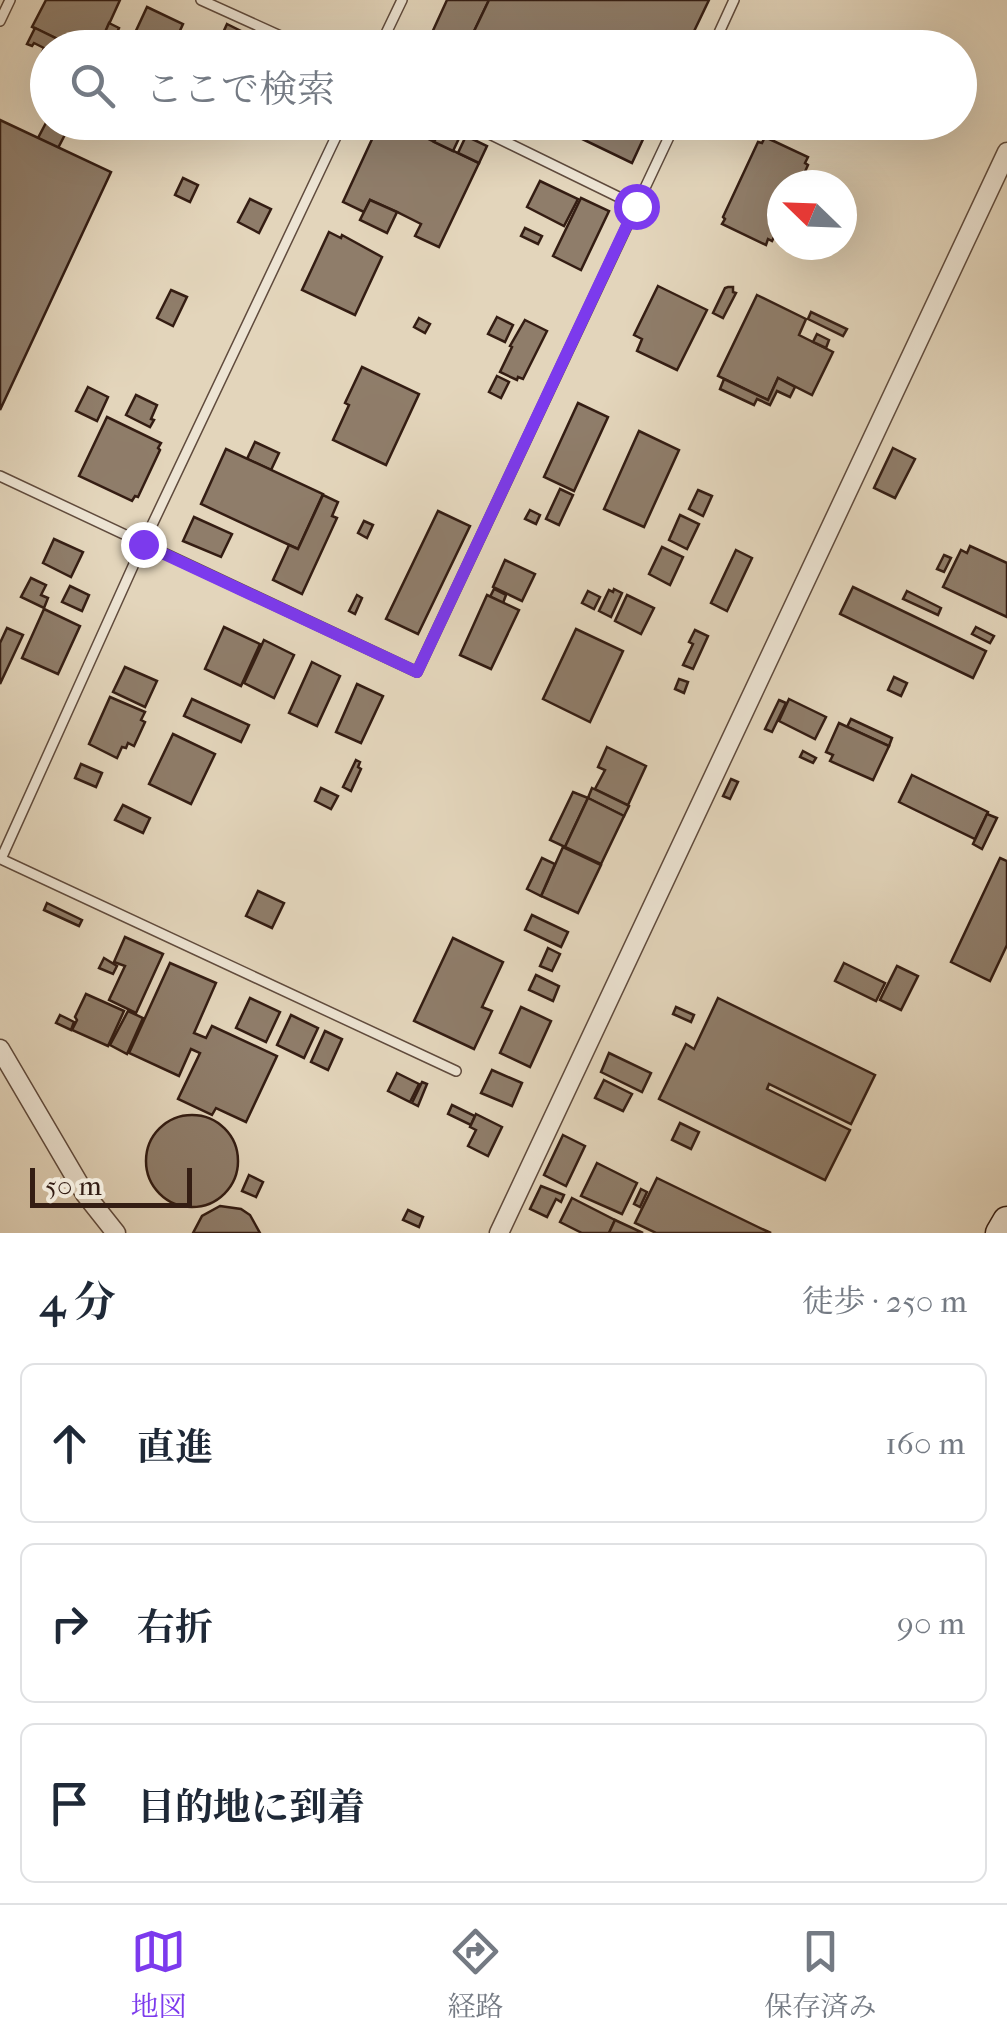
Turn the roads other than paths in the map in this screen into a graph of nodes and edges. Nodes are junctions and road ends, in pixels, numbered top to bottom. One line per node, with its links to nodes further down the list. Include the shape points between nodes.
1 (10, 0): 5 (lane)
2 (201, 0): 6 (lane)
3 (402, 0): 7 (lane)
4 (734, 0): 8 (lane)
5 (0, 21)
6 (267, 30)
7 (388, 30)
8 (720, 30)
9 (334, 140): 15 (lane)
10 (502, 140): 13 (lane)
11 (667, 140): 13 (lane)
12 (1007, 152): 20 (street)
13 (636, 206): 15 (lane, via 417,672)
14 (0, 476): 15 (lane)
15 (143, 544): 17 (lane, via 1,859)
16 (0, 1050): 19 (street, via 85,1194)
17 (456, 1071)
18 (1007, 1222): 21 (main road)
19 (116, 1233)
20 (499, 1233)
21 (1000, 1233)

